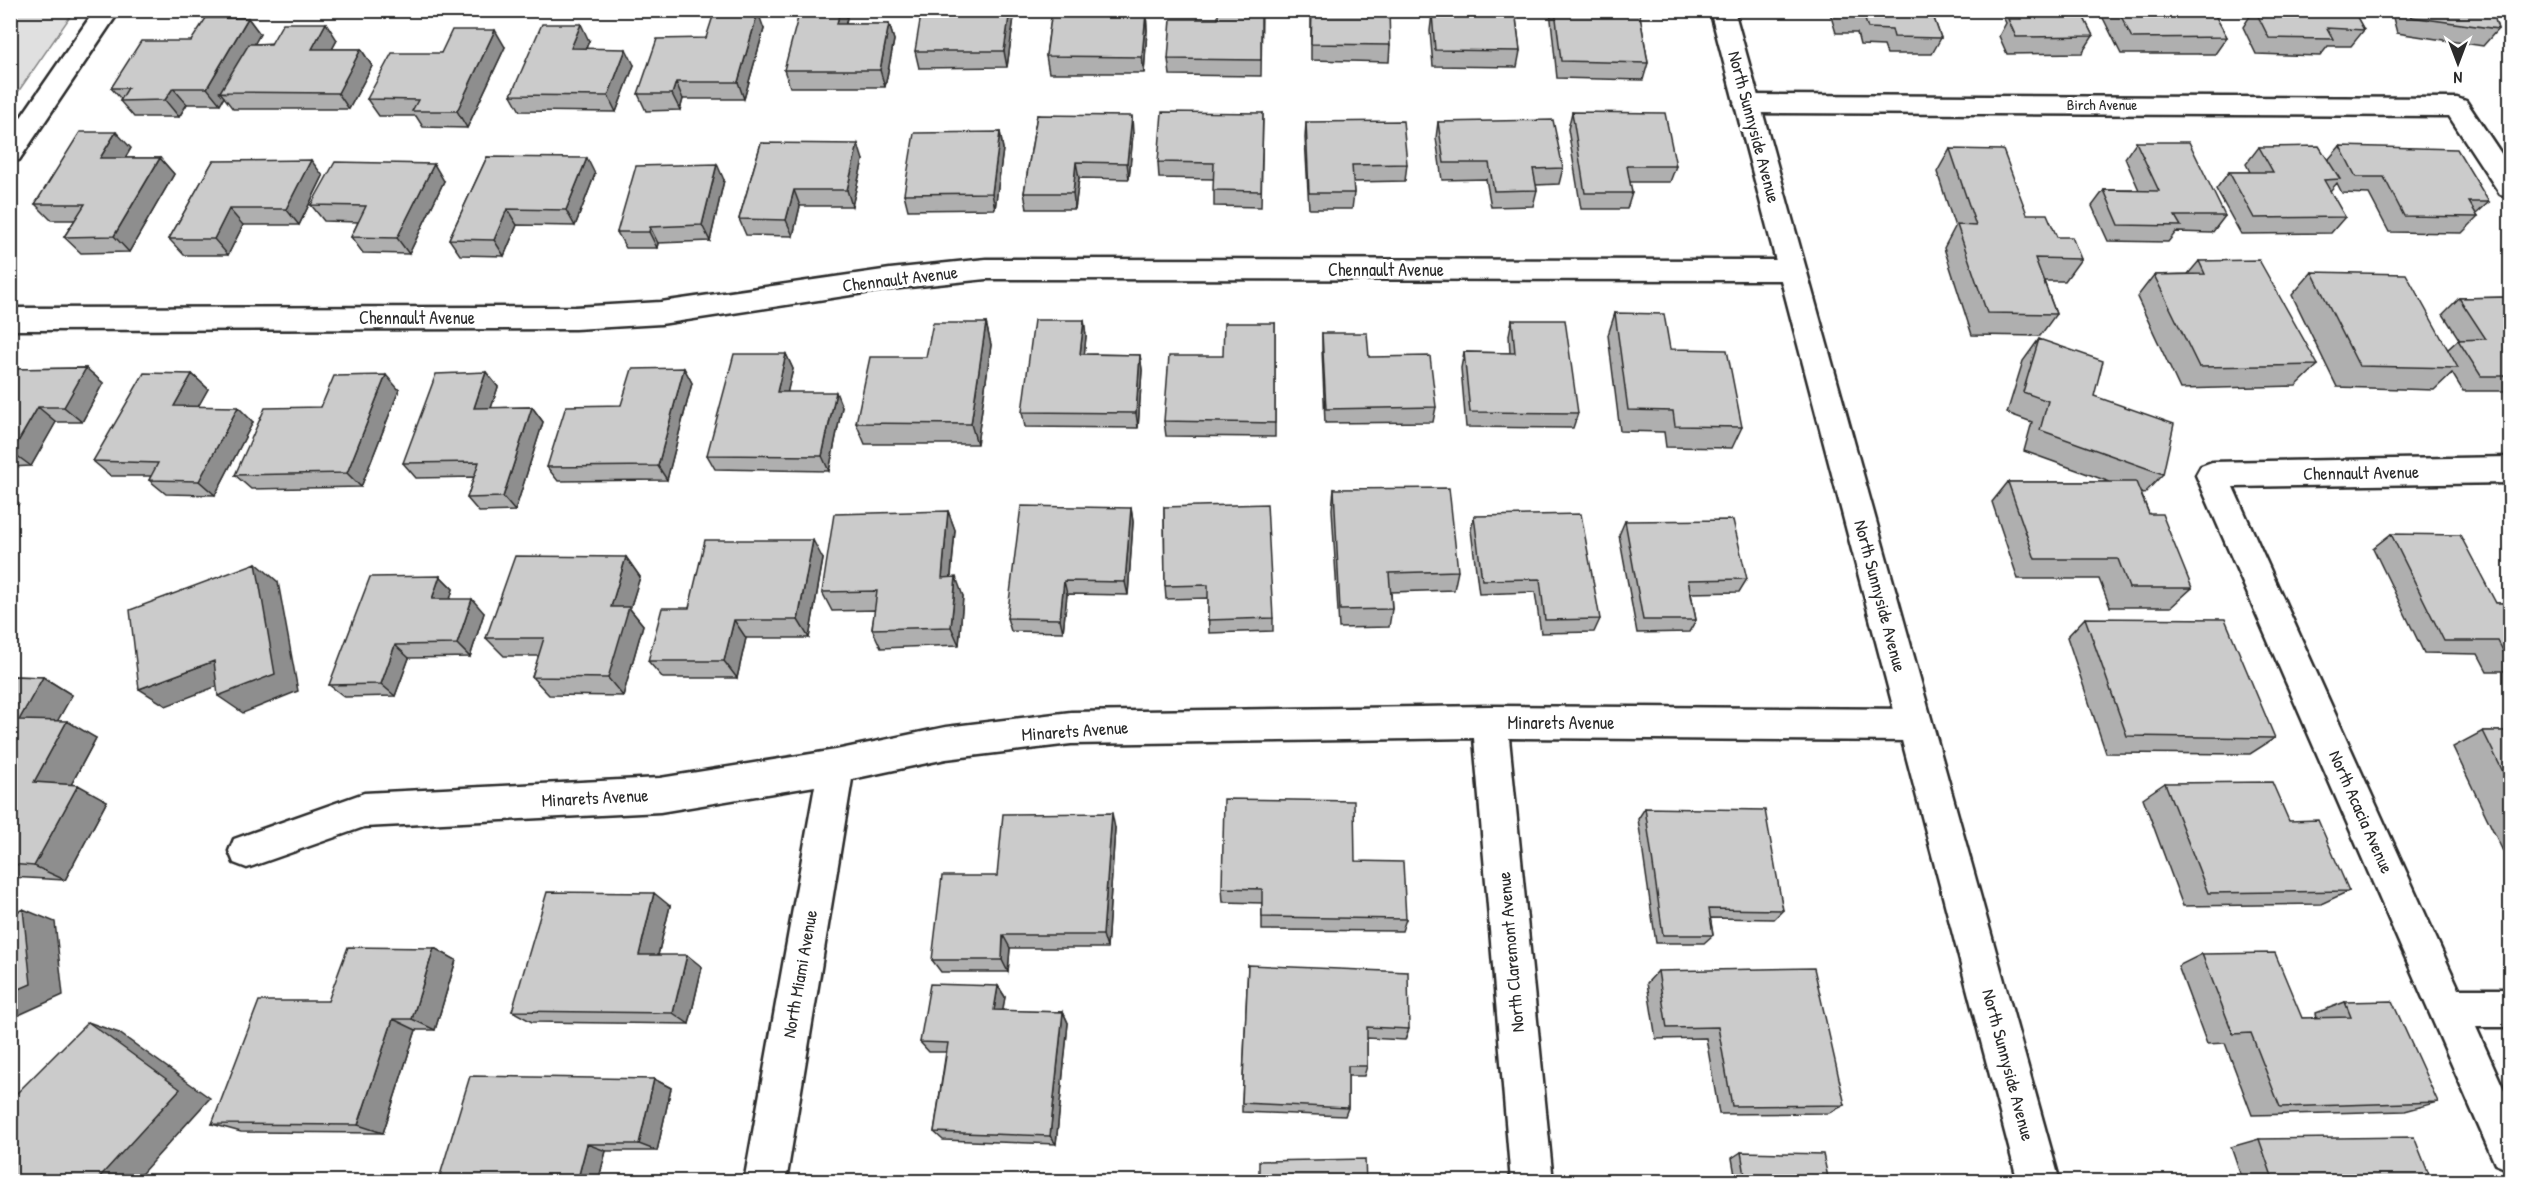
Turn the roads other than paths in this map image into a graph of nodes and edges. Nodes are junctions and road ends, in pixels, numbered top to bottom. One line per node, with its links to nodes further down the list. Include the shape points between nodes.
1 (108, 10): 4 (street)
2 (1722, 10): 3 (street, North Sunnyside Avenue)
3 (1747, 104): 5 (street, Birch Avenue, via 2457,107); 6 (street, North Sunnyside Avenue)
4 (10, 154)
5 (2511, 187)
6 (1792, 270): 7 (street, Chennault Avenue, via 986,269 661,313 575,318); 11 (street, North Sunnyside Avenue)
7 (10, 319)
8 (2511, 470): 9 (street, Chennault Avenue)
9 (2212, 475): 14 (street, North Acacia Avenue)
10 (1490, 722): 11 (street, Minarets Avenue); 12 (street, Minarets Avenue, via 1071,728 946,743); 18 (street, North Claremont Avenue)
11 (1915, 725): 19 (street, North Sunnyside Avenue)
12 (836, 766): 13 (street, Minarets Avenue, via 660,795 364,810); 17 (street, North Miami Avenue)
13 (247, 851)
14 (2448, 1008): 15 (street); 16 (street, North Acacia Avenue)
15 (2511, 1008)
16 (2511, 1149)
17 (765, 1182)
18 (1532, 1182)
19 (2039, 1182)

